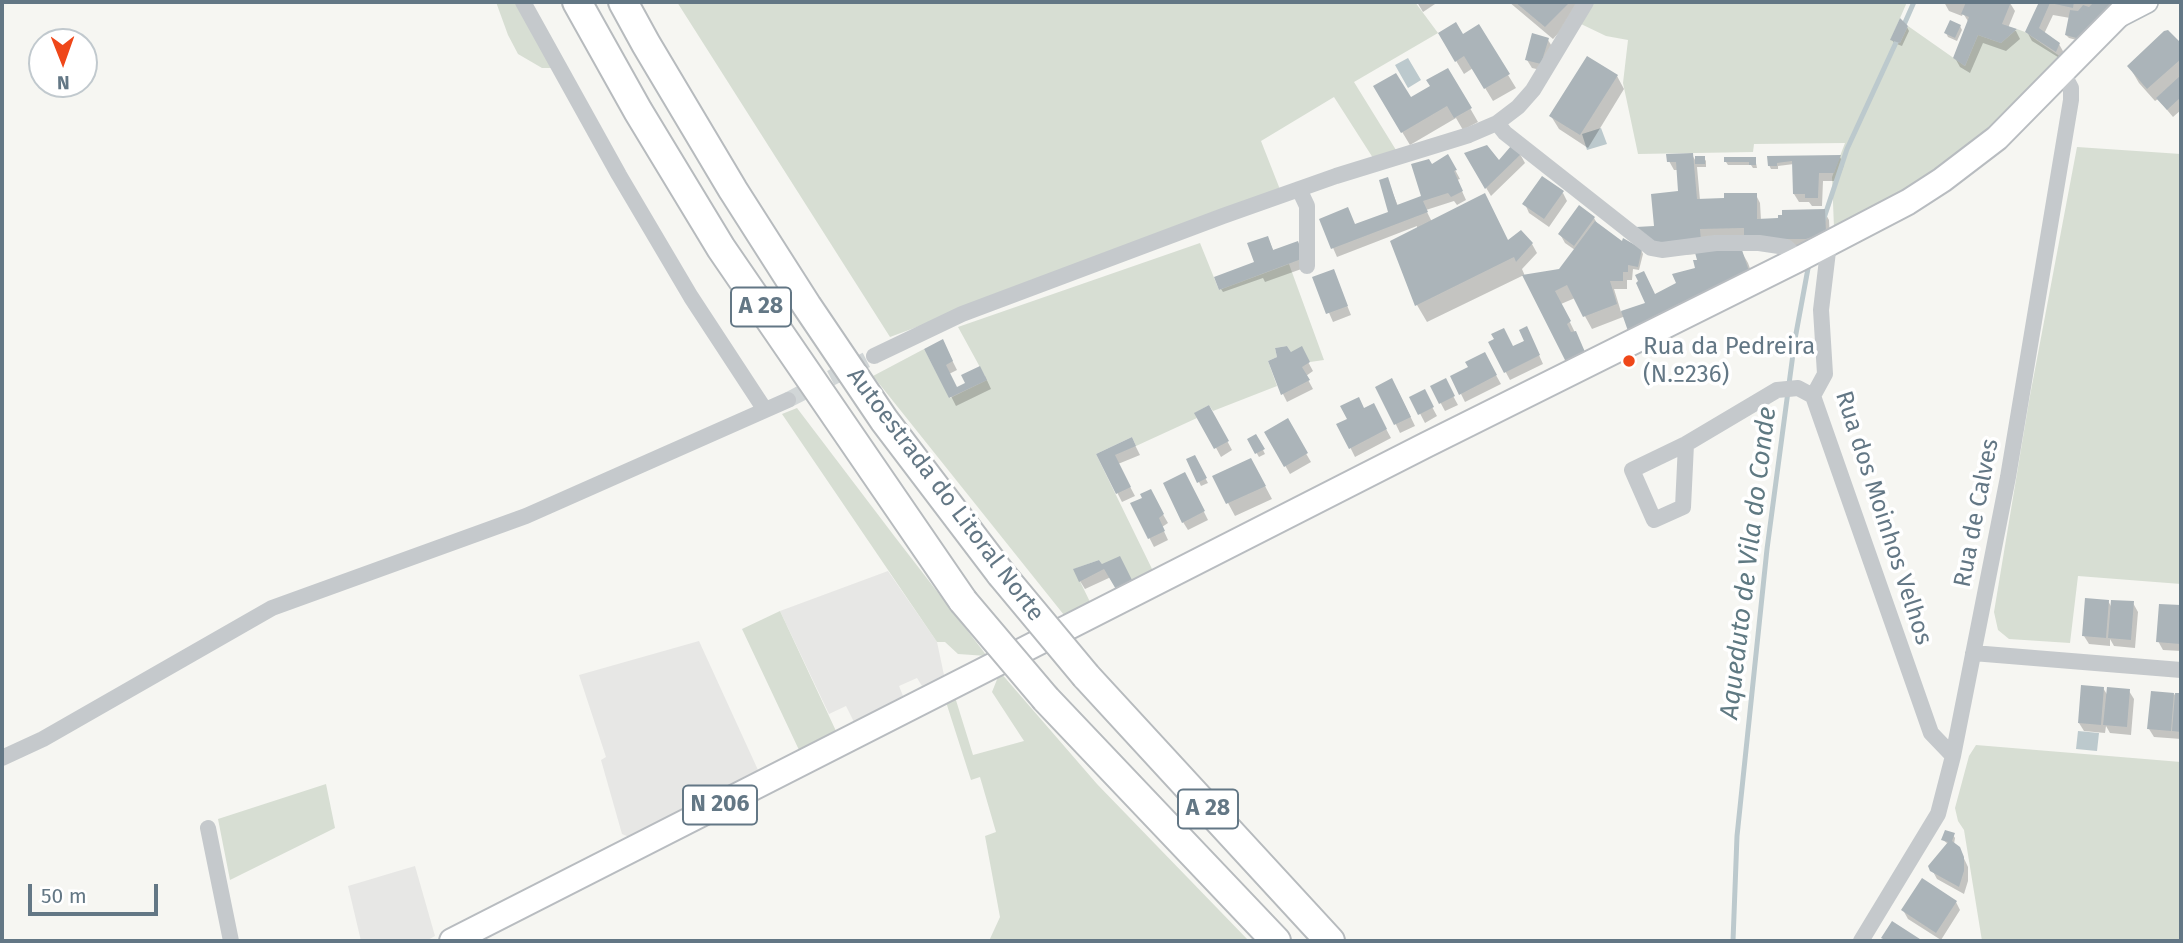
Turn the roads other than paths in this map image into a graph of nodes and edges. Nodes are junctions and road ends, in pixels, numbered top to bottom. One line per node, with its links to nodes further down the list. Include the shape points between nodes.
1 (523, 2): 16 (street, via 691,297)
2 (578, 2): 25 (highway, Autoestrada do Litoral Norte / A 28, bridge, via 721,248 963,601 1046,699)
3 (622, 2): 26 (highway, Autoestrada do Litoral Norte / A 28, bridge, via 733,190 884,420 1001,574 1086,676)
4 (1586, 2): 8 (street, via 1533,90)
5 (2147, 2): 6 (street)
6 (2124, 10): 7 (main road)
7 (2063, 73): 10 (main road, via 1997,138 1942,180); 18 (street, Rua de Calves, via 2071,100 2008,477)
8 (1497, 123): 9 (street); 11 (street, via 1651,248 1759,243 1786,247)
9 (1299, 189): 12 (street, via 1307,206); 13 (street, via 962,314)
10 (1829, 243): 11 (main road); 14 (street, Rua dos Moinhos Velhos, via 1821,310 1825,374)
11 (1799, 259): 24 (main road, N 206)
12 (1307, 266)
13 (874, 356)
14 (1813, 396): 17 (street, via 1798,388 1777,390); 20 (street, Rua dos Moinhos Velhos, via 1931,733)
15 (788, 400): 16 (street)
16 (765, 410): 21 (street, via 526,516 272,608)
17 (1686, 444): 17 (street, via 1632,470 1654,520 1683,507)
18 (1973, 653): 19 (street); 20 (street, Rua de Calves)
19 (2181, 670)
20 (1953, 756): 27 (street, Rua de Calves, via 1938,814)
21 (2, 758)
22 (208, 828): 23 (street)
23 (231, 941)
24 (452, 941)
25 (1276, 941)
26 (1330, 941)
27 (1861, 941)

